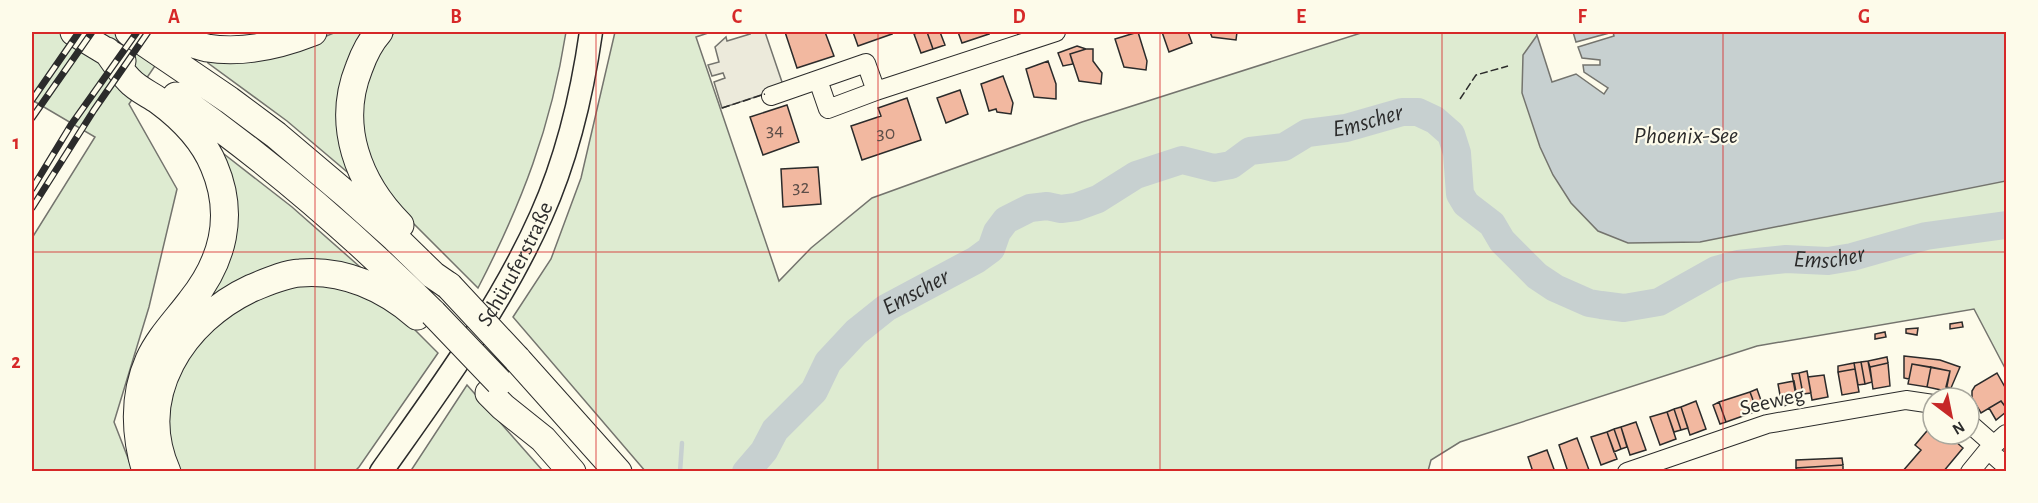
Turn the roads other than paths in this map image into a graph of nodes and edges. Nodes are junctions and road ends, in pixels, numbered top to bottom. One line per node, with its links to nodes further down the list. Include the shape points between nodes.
1 (74, 32): 8 (highway)
2 (129, 32): 12 (highway, via 276,135)
3 (155, 32): 4 (highway, via 209,48 235,50 262,48)
4 (313, 32)
5 (380, 32): 12 (highway, via 363,56 353,81 349,125 354,152 386,210 429,254)
6 (591, 32): 21 (main road, Schüruferstraße, via 562,162 519,262 478,330)
7 (1052, 32): 10 (street)
8 (107, 51): 13 (highway, via 198,111 282,175 375,256); 19 (highway, via 130,81 181,118 198,137 214,165 225,211 218,258 192,300 161,337 140,386 138,442)
9 (818, 80): 10 (street, via 866,63); 10 (street, via 828,109); 11 (street)
10 (876, 91)
11 (771, 96)
12 (449, 286): 22 (highway, bridge)
13 (429, 318): 18 (highway, via 494,388 503,407 543,439); 20 (highway, via 383,292 325,272 269,280 240,294 195,328 169,366 157,407 160,450)
14 (1921, 402): 23 (street, Seeweg, via 1906,400 1767,424)
15 (1981, 432): 16 (street)
16 (1996, 443): 17 (street); 24 (street)
17 (2007, 466)
18 (569, 469)
19 (146, 471)
20 (167, 471)
21 (381, 471)
22 (618, 471)
23 (1627, 471)
24 (1970, 471)

